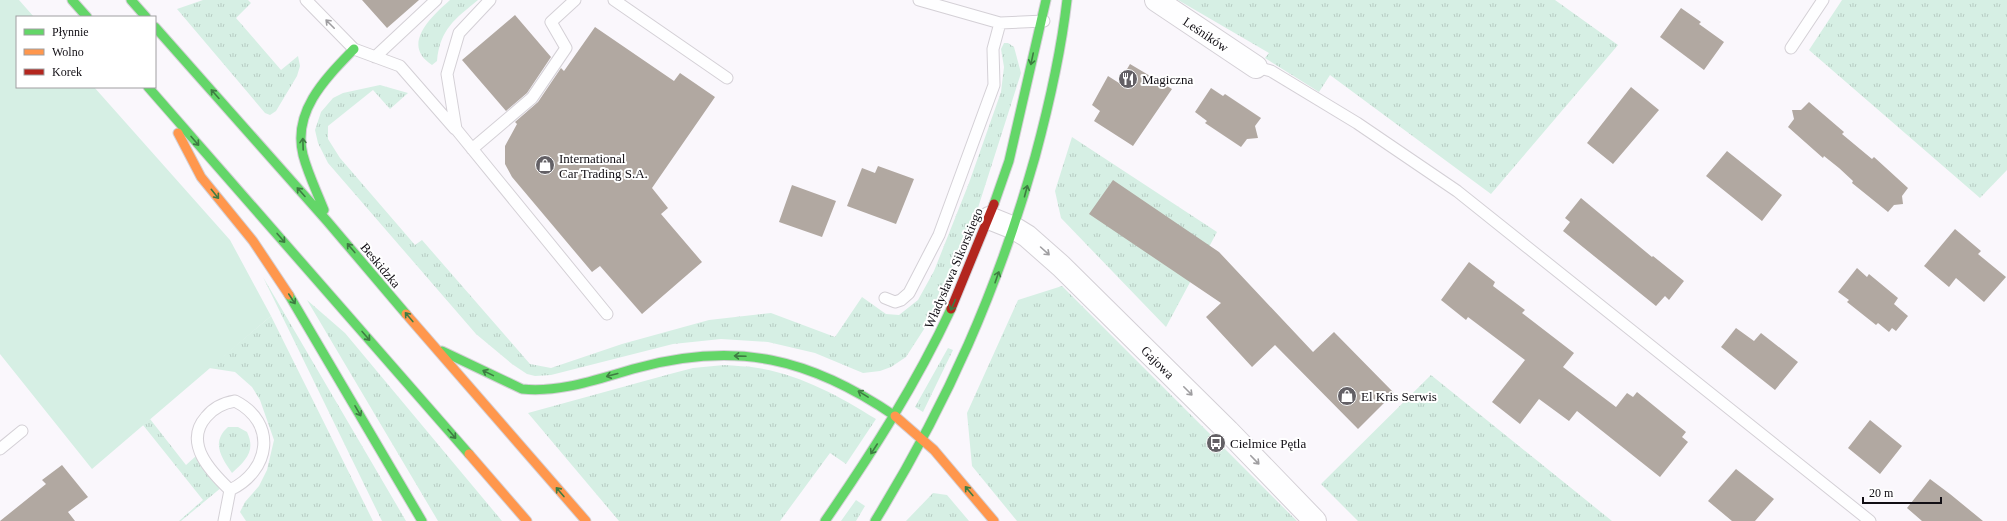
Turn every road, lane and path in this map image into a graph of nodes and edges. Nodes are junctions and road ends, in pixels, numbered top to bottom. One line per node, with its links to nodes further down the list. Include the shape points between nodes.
1 (72, 0): 13 (main road)
2 (131, 0): 14 (main road)
3 (306, 0): 19 (lane, one-way to 3)
4 (436, 0): 21 (lane)
5 (490, 0): 26 (lane, via 459,33 447,74)
6 (575, 0): 27 (lane, via 551,22 566,48 532,98)
7 (614, 0): 23 (lane)
8 (919, 0): 17 (lane)
9 (1046, 0): 16 (main road, Władysława Sikorskiego)
10 (1067, 0): 15 (main road)
11 (1156, 0): 22 (street, Leśników)
12 (1823, 0): 20 (lane)
13 (86, 16)
14 (145, 16)
15 (1065, 20): 16 (lane); 30 (main road, one-way to 15, via 1053,87)
16 (1041, 21): 17 (lane); 28 (main road, Władysława Sikorskiego, one-way to 28, via 1005,172)
17 (1000, 23): 31 (lane, via 993,49 994,85 939,235 909,293 895,302)
18 (156, 28): 29 (main road, Beskidzka, one-way to 18)
19 (354, 48): 21 (lane); 29 (main road, one-way to 19, via 302,149 304,124 310,100 316,90)
20 (1791, 48)
21 (375, 56): 26 (lane, via 400,66)
22 (1256, 67): 47 (lane, via 1271,71 1357,123 1457,191)
23 (727, 78)
24 (149, 88): 25 (main road)
25 (160, 101): 40 (main road, one-way to 40, via 201,177 253,241 293,301); 41 (main road, one-way to 41)
26 (456, 129): 27 (lane)
27 (472, 149): 32 (lane)
28 (989, 218): 30 (street, Gajowa); 34 (main road, Władysława Sikorskiego, one-way to 34, via 952,307)
29 (327, 221): 33 (main road, Beskidzka, one-way to 29)
30 (1014, 228): 36 (main road, one-way to 30, via 980,326); 46 (street, Gajowa, one-way to 46, via 1027,236 1083,287)
31 (885, 298)
32 (607, 314)
33 (434, 347): 34 (main road, one-way to 33, via 861,393 830,377 807,368 759,357 686,357 567,387 536,392 522,389); 42 (main road, Beskidzka, one-way to 33)
34 (895, 416): 36 (main road); 43 (main road, Władysława Sikorskiego, one-way to 43)
35 (22, 431): 37 (lane)
36 (924, 440): 44 (main road); 45 (main road, one-way to 36)
37 (0, 449)
38 (230, 490): 38 (lane, via 208,467 198,446 197,436 200,424 210,411 224,403 235,401 252,412 258,420 264,440 260,464 246,481); 39 (lane)
39 (224, 521)
40 (422, 521)
41 (527, 521)
42 (586, 521)
43 (825, 521)
44 (875, 521)
45 (994, 521)
46 (1315, 521)
47 (1870, 521)

